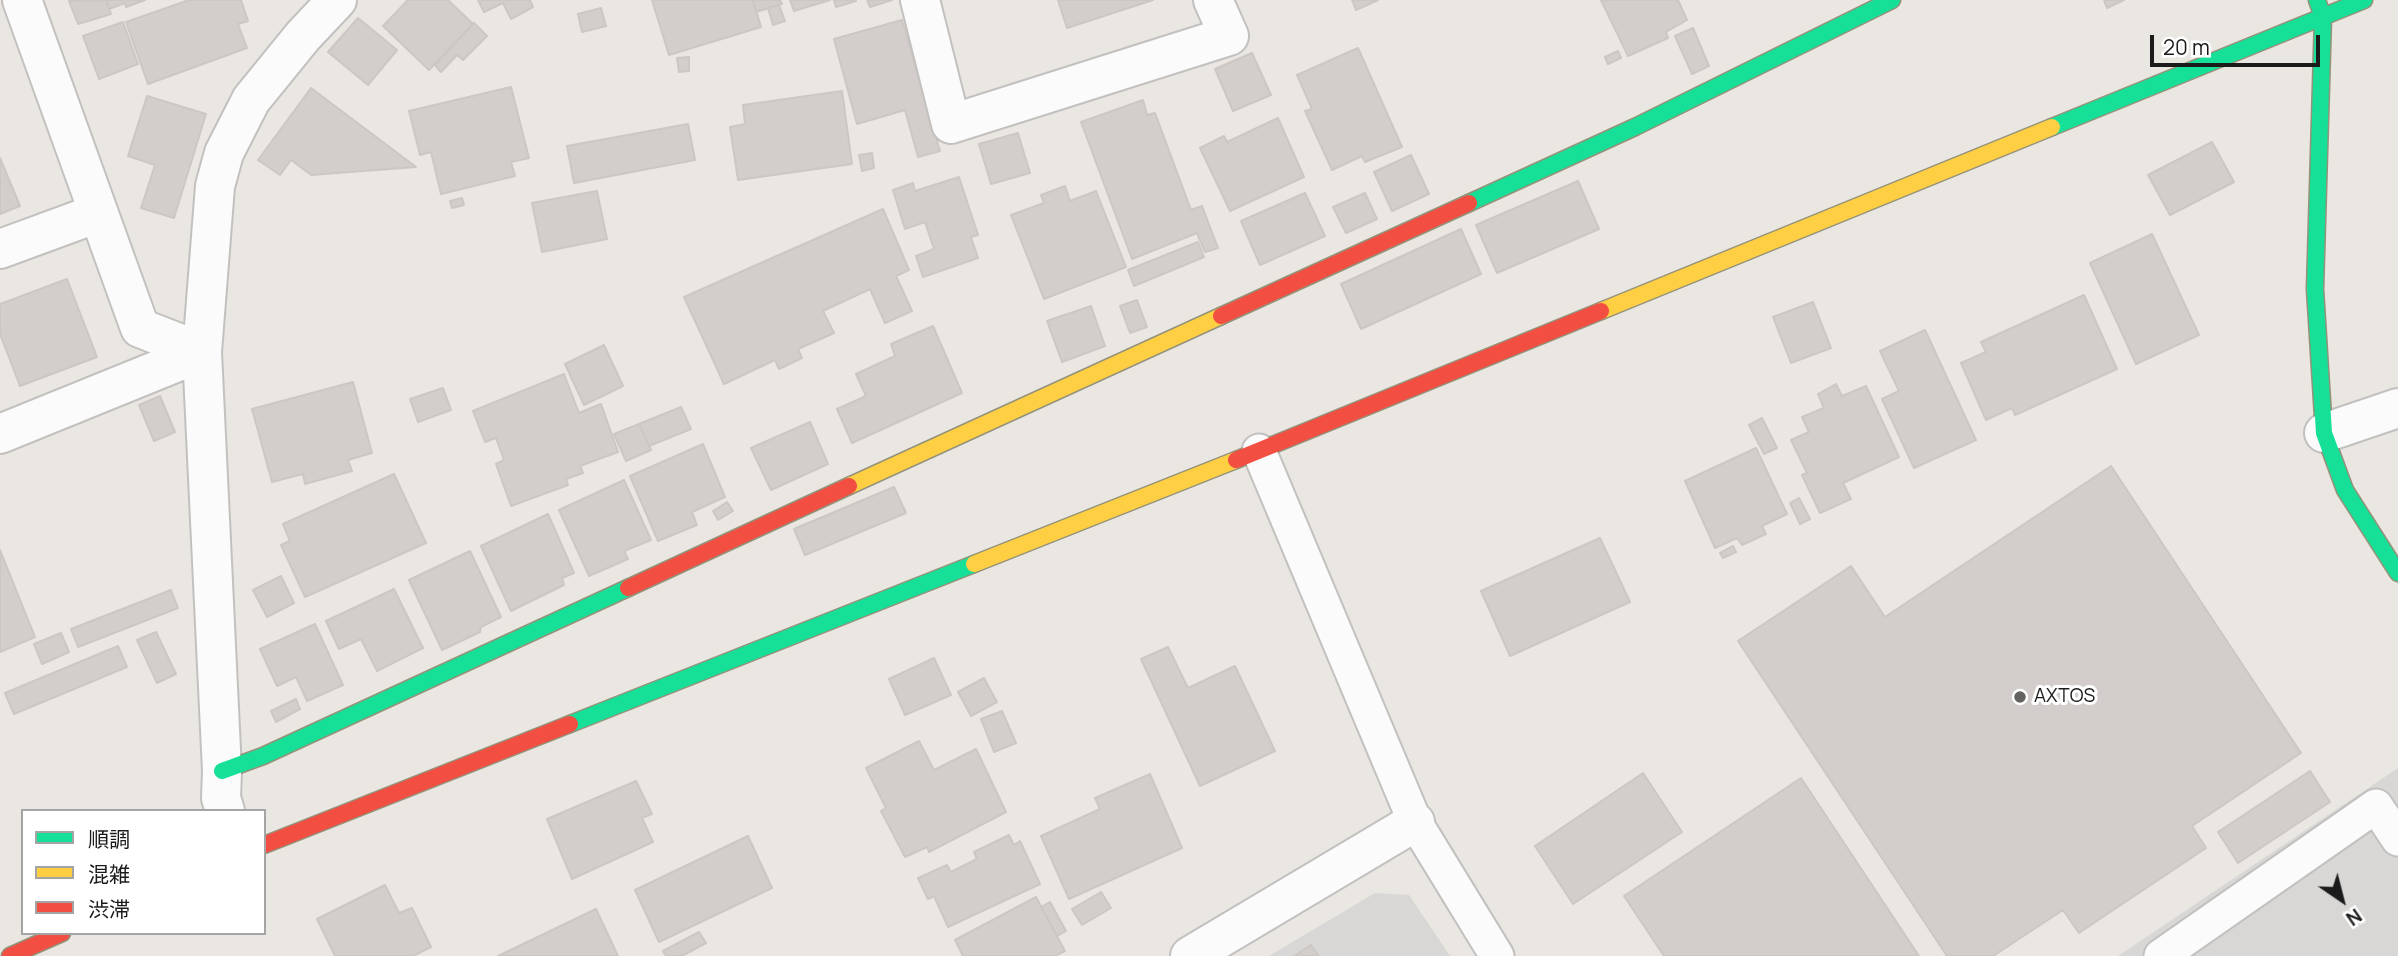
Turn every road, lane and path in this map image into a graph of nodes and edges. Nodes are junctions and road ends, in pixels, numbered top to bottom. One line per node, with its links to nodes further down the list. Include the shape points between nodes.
1 (22, 0): 9 (street)
2 (337, 0): 11 (street, via 251,100 225,153 215,186)
3 (920, 0): 4 (street, via 951,124 1229,36)
4 (1213, 0)
5 (1892, 0): 17 (street, via 1610,139)
6 (2317, 0): 8 (street)
7 (2364, 0): 8 (street)
8 (2323, 17): 13 (street, via 2315,289); 15 (street)
9 (98, 213): 10 (street); 11 (street, via 140,328)
10 (0, 249)
11 (202, 352): 14 (street); 17 (street)
12 (2398, 408): 13 (street)
13 (2324, 433): 16 (street, via 2345,491)
14 (0, 434)
15 (1259, 451): 19 (lane); 21 (street)
16 (2398, 573)
17 (222, 771): 18 (street)
18 (224, 809)
19 (1415, 822): 24 (street); 25 (lane)
20 (2398, 839): 26 (lane, via 2376,806)
21 (266, 844)
22 (57, 935): 23 (street)
23 (10, 956)
24 (1190, 956)
25 (1497, 956)
26 (2161, 956)

